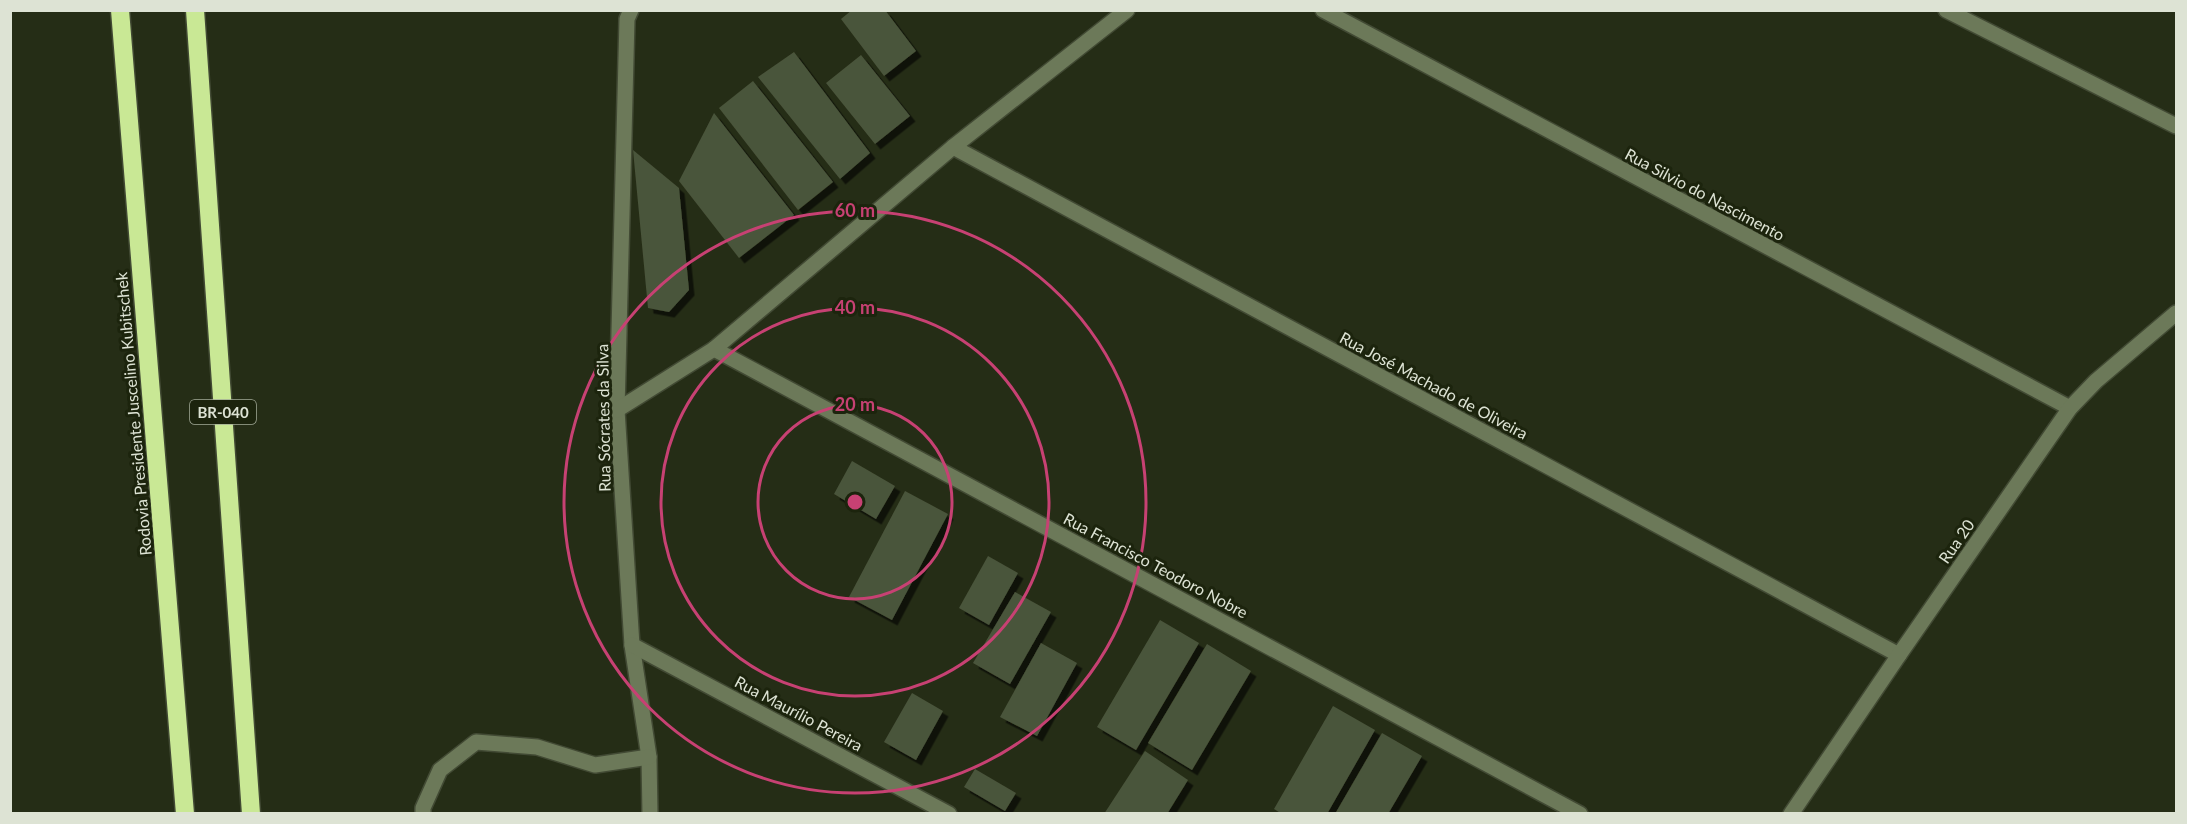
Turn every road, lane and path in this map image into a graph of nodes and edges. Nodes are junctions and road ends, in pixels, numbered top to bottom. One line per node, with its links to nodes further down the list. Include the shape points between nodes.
1 (120, 10): 16 (highway, Rodovia Presidente Juscelino Kubitschek)
2 (195, 10): 17 (highway, BR-040)
3 (1127, 10): 8 (street)
4 (1323, 10): 11 (street, Rua Silvio do Nascimento)
5 (1946, 10): 7 (street)
6 (629, 15): 12 (street, Rua Sócrates da Silva)
7 (2176, 126)
8 (953, 147): 10 (street); 14 (street, Rua José Machado de Oliveira)
9 (2176, 313): 11 (street, Rua 20)
10 (714, 349): 12 (street); 21 (street, Rua Francisco Teodoro Nobre)
11 (2070, 408): 14 (street, Rua 20)
12 (617, 410): 13 (street, Rua Sócrates da Silva)
13 (632, 645): 15 (street, Rua Sócrates da Silva); 20 (street, Rua Maurílio Pereira)
14 (1899, 655): 22 (street, Rua 20)
15 (649, 757): 18 (street, via 595,765 537,747 476,742 440,770); 19 (street, Rua Sócrates da Silva)
16 (185, 813)
17 (251, 813)
18 (423, 813)
19 (650, 813)
20 (949, 813)
21 (1580, 813)
22 (1791, 813)

